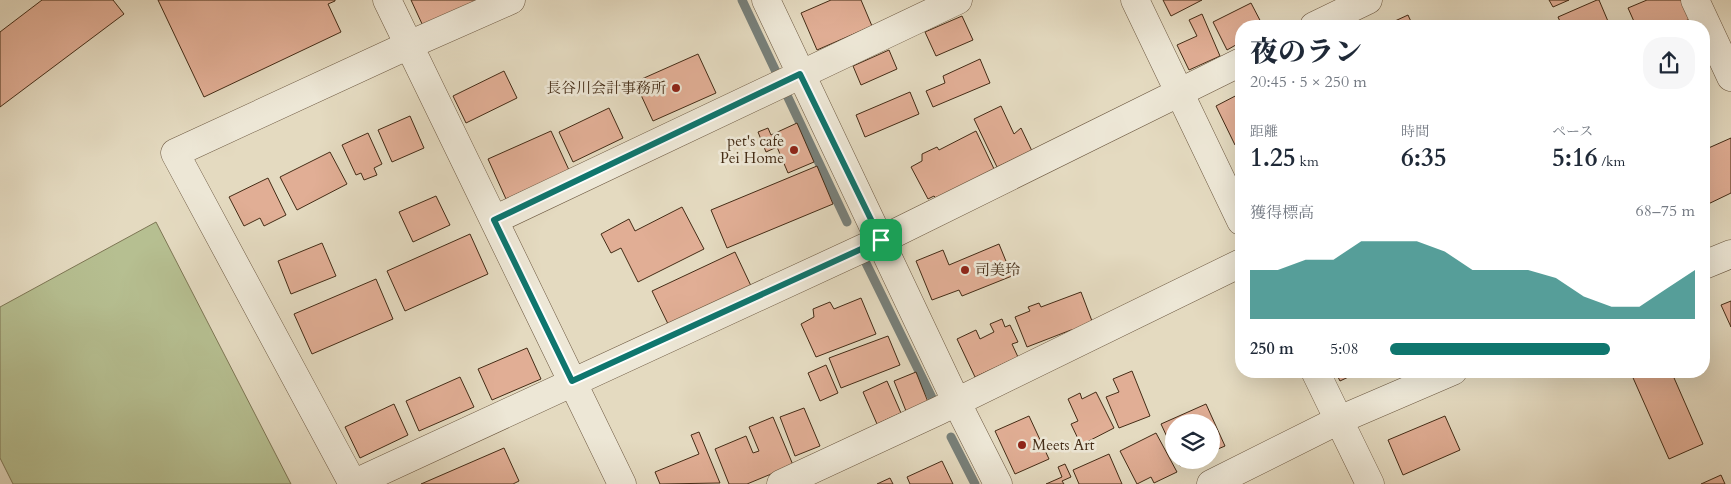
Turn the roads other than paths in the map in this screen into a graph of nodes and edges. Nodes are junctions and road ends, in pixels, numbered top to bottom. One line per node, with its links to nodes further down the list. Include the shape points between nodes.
1 (387, 0): 11 (street)
2 (511, 0): 11 (street)
3 (766, 0): 13 (street)
4 (958, 0): 13 (street)
5 (1135, 0): 15 (street)
6 (1368, 0): 8 (street)
7 (1695, 0): 9 (street)
8 (1326, 20)
9 (1704, 20)
10 (1710, 32): 14 (street)
11 (409, 44): 17 (street); 27 (street, via 175,153)
12 (1235, 65): 15 (street)
13 (800, 74): 17 (street); 18 (street)
14 (1731, 77)
15 (1180, 92): 16 (street); 18 (street)
16 (1235, 208)
17 (494, 220): 24 (street)
18 (881, 240): 24 (street); 25 (street)
19 (1731, 254): 20 (street)
20 (1710, 263)
21 (1235, 266): 25 (street)
22 (1318, 378): 26 (street)
23 (1437, 378): 26 (street)
24 (572, 381): 27 (street); 28 (street)
25 (956, 401): 29 (street); 30 (street)
26 (1339, 420): 31 (street); 32 (street)
27 (353, 484)
28 (622, 484)
29 (781, 484)
30 (998, 484)
31 (1211, 484)
32 (1370, 484)

